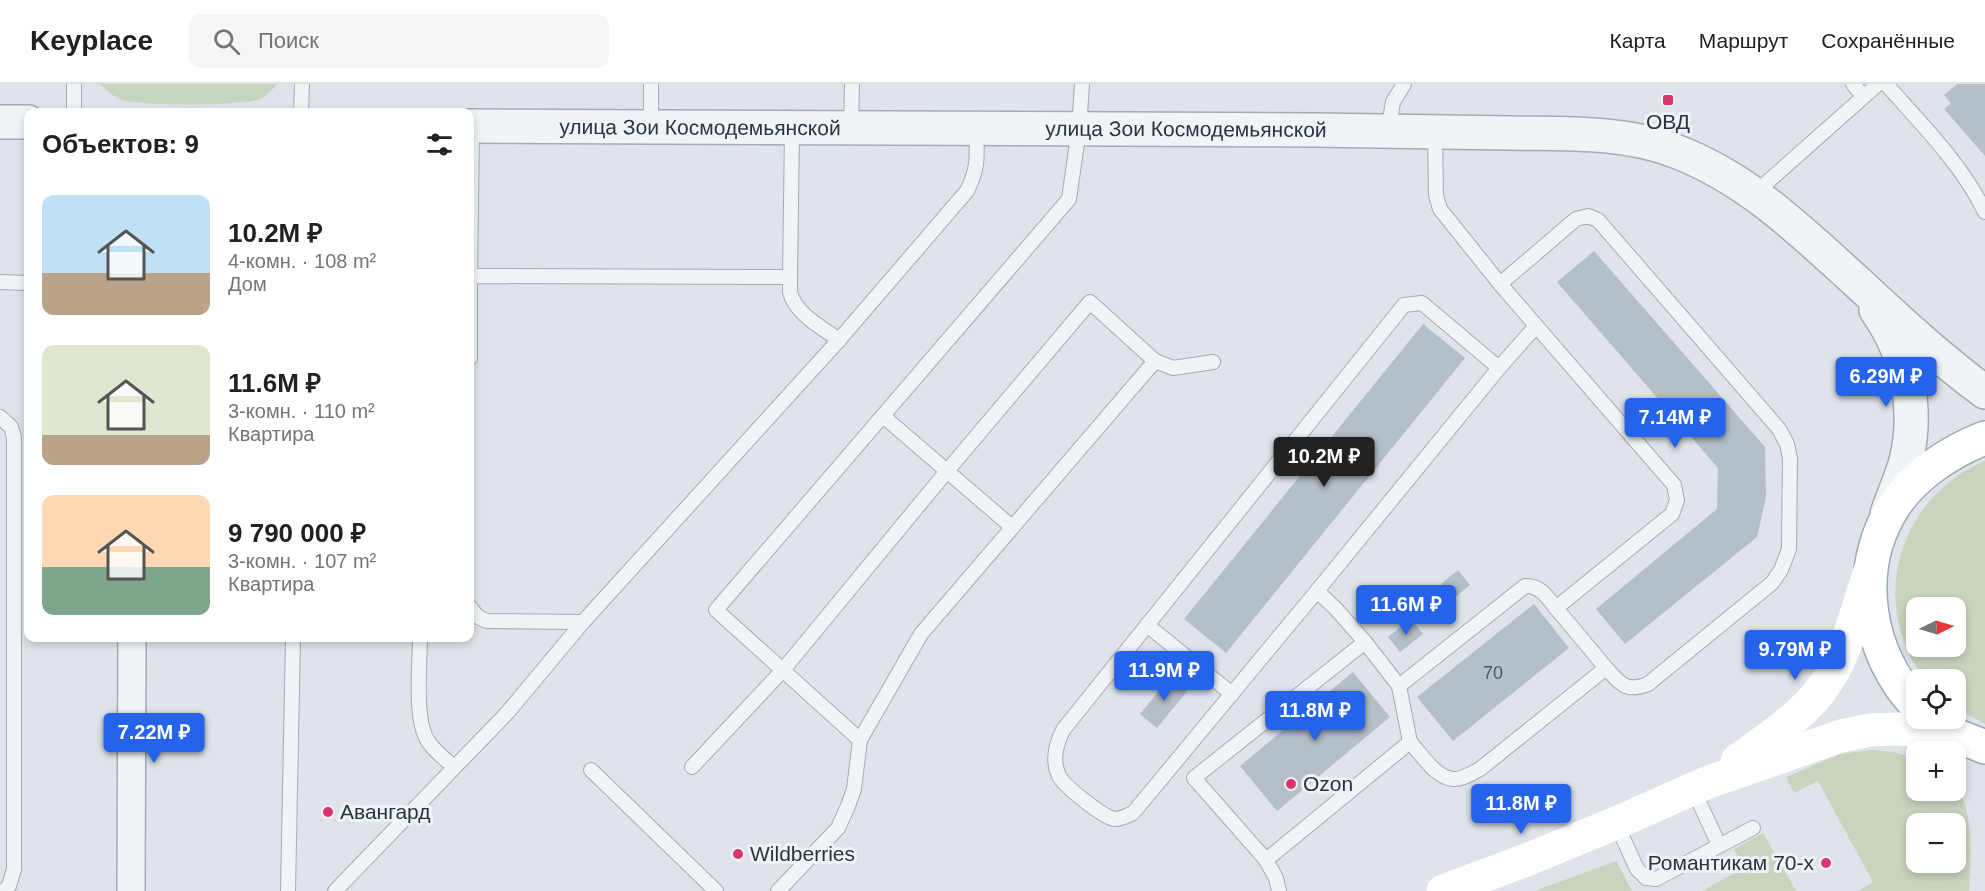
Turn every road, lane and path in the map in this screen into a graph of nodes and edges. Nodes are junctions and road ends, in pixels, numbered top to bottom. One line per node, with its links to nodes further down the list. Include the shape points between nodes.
1 (74, 84): 11 (lane)
2 (302, 84): 12 (lane)
3 (651, 84): 16 (lane)
4 (852, 84): 18 (lane)
5 (1082, 84): 20 (lane)
6 (1404, 84): 21 (lane, via 1393,102)
7 (1853, 84): 10 (lane)
8 (1878, 84): 10 (lane)
9 (1886, 84): 24 (lane, via 1950,157)
10 (1863, 96): 23 (lane)
11 (74, 108)
12 (301, 108)
13 (0, 122): 14 (street)
14 (24, 122)
15 (474, 126): 16 (street, улица Зои Космодемьянской)
16 (651, 128): 17 (street, улица Зои Космодемьянской)
17 (792, 129): 18 (street, улица Зои Космодемьянской); 26 (lane)
18 (851, 129): 19 (street, улица Зои Космодемьянской)
19 (976, 129): 20 (street, улица Зои Космодемьянской); 32 (lane, via 977,162 967,191)
20 (1079, 129): 21 (street, улица Зои Космодемьянской); 37 (lane, via 1069,199)
21 (1388, 130): 22 (street, улица Зои Космодемьянской)
22 (1435, 132): 23 (street, улица Зои Космодемьянской, via 1614,136 1646,141 1700,161); 30 (lane, via 1436,195 1440,209)
23 (1754, 194): 27 (street, улица Зои Космодемьянской, via 1812,239)
24 (1985, 212)
25 (474, 276): 26 (lane)
26 (790, 277): 32 (lane, via 790,292 803,313)
27 (1856, 281): 36 (street); 42 (street, via 1884,321 1911,389 1912,422 1906,461)
28 (0, 282): 29 (lane)
29 (24, 283)
30 (1500, 284): 31 (lane); 53 (lane, via 1576,219 1588,216 1598,220 1779,429 1787,444 1789,549 1772,583 1648,684 1629,688)
31 (1536, 326): 35 (lane); 45 (lane, via 1674,485 1677,500 1672,514)
32 (839, 340): 47 (lane)
33 (1155, 361): 34 (lane, via 1173,368); 40 (lane, via 1090,302); 41 (lane)
34 (1213, 363)
35 (1499, 368): 44 (lane); 48 (lane, via 1422,303 1404,305)
36 (1985, 392)
37 (883, 416): 40 (lane); 54 (lane, via 716,610)
38 (0, 417): 64 (lane, via 11,427 14,437)
39 (1985, 438): 42 (main road, via 1943,459 1918,479 1894,506)
40 (947, 471): 41 (lane); 54 (lane)
41 (1012, 527): 61 (lane, via 921,634)
42 (1879, 537): 43 (main road)
43 (1871, 570): 57 (main road, via 1870,603 1875,635 1887,666); 71 (main road, via 1836,667 1821,689 1775,733)
44 (1317, 591): 52 (lane); 56 (lane)
45 (1556, 608): 53 (lane); 55 (lane, via 1542,591 1525,586)
46 (474, 612): 47 (lane, via 487,621)
47 (583, 622): 66 (lane, via 508,712)
48 (1147, 625): 56 (lane); 65 (lane, via 1063,730 1056,744 1055,764 1059,777 1068,786 1114,819 1133,813)
49 (132, 642): 77 (street)
50 (292, 642): 78 (lane)
51 (420, 642): 66 (lane, via 419,712 423,730 429,743)
52 (1365, 642): 55 (lane); 70 (lane)
53 (1606, 668): 62 (lane, via 1480,770 1465,777 1453,779 1438,773)
54 (783, 670): 61 (lane); 67 (lane)
55 (1399, 686): 62 (lane)
56 (1232, 694): 65 (lane)
57 (1906, 694)
58 (1934, 729): 71 (main road, via 1870,730 1840,735)
59 (1945, 729): 68 (main road, via 1972,749)
60 (1946, 729): 63 (main road)
61 (860, 740): 81 (lane, via 854,789 838,828)
62 (1410, 742): 75 (lane)
63 (1985, 747)
64 (7, 752): 76 (lane, via 14,869)
65 (1177, 760): 70 (lane)
66 (454, 767): 79 (lane)
67 (692, 767)
68 (1985, 768)
69 (591, 770): 80 (lane)
70 (1194, 778): 75 (lane)
71 (1700, 786): 72 (main road); 74 (lane)
72 (1616, 823): 74 (lane, via 1637,869 1646,878 1656,879); 83 (main road)
73 (1753, 828): 74 (lane)
74 (1719, 845)
75 (1266, 861): 82 (lane)
76 (4, 891)
77 (131, 891)
78 (288, 891)
79 (336, 891)
80 (716, 891)
81 (778, 891)
82 (1280, 891)
83 (1443, 891)

